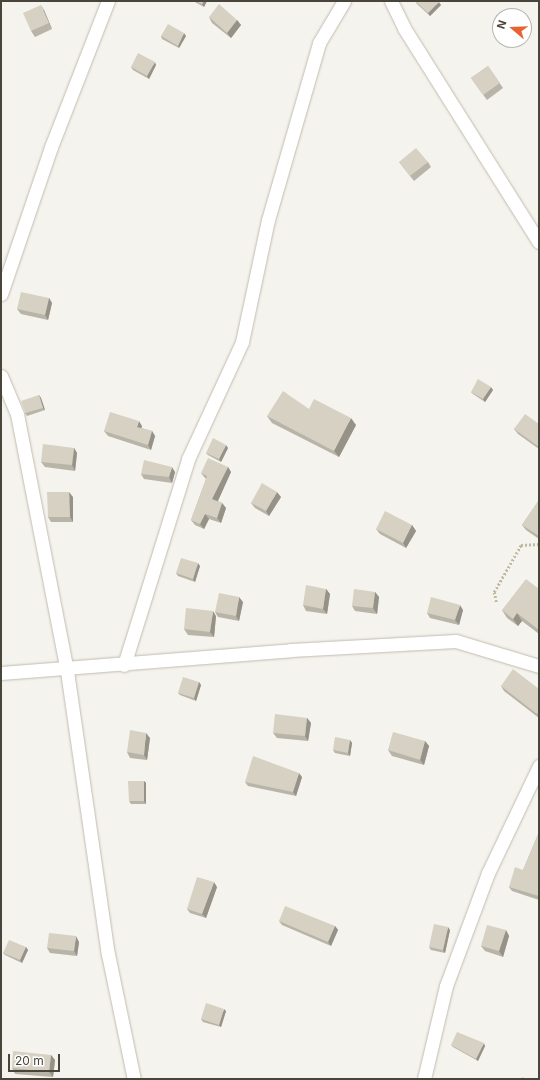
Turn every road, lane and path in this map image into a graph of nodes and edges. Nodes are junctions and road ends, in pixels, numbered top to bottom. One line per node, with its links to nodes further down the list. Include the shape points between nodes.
1 (108, 1): 5 (street, via 51,147)
2 (344, 1): 9 (street, via 319,43 268,220 242,342 188,459)
3 (391, 1): 4 (street, via 404,28)
4 (539, 242)
5 (1, 294)
6 (1, 376): 11 (street, via 17,414)
7 (539, 544): 8 (path, via 521,544 494,592)
8 (496, 602)
9 (124, 665): 10 (street, via 291,650 456,641); 11 (street)
10 (539, 666)
11 (67, 671): 12 (street); 14 (street, via 108,954)
12 (1, 673)
13 (539, 766): 15 (street, via 488,873 451,972)
14 (134, 1079)
15 (424, 1079)

